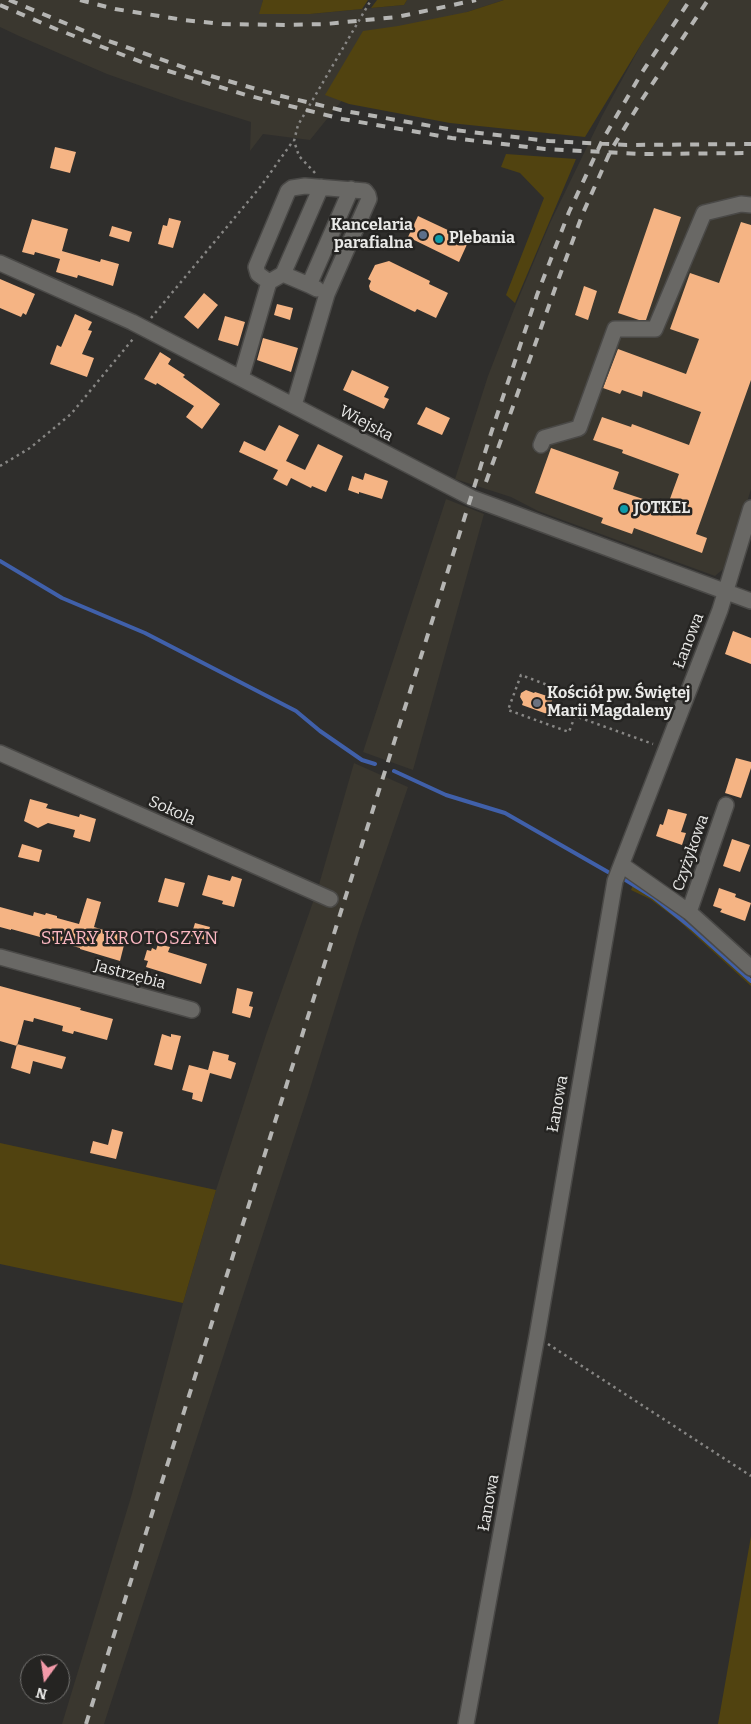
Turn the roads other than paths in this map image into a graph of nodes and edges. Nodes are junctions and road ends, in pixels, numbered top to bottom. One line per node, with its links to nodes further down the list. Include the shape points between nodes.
1 (318, 181): 2 (street); 5 (street); 6 (street, via 288,191 256,267 258,274)
2 (351, 190): 7 (street); 8 (street, via 365,191 369,199)
3 (751, 205): 11 (street, via 741,204 704,213 655,328 615,329 579,428 544,438)
4 (0, 263): 9 (street, Wiejska, via 132,322)
5 (284, 274): 6 (street); 7 (street)
6 (268, 282): 9 (street)
7 (309, 285): 8 (street)
8 (327, 294): 10 (street)
9 (241, 378): 10 (street, Wiejska)
10 (294, 405): 13 (street, Wiejska, via 472,498)
11 (541, 445)
12 (751, 508): 13 (street, Łanowa)
13 (726, 592): 14 (street, Wiejska); 17 (street, Łanowa)
14 (751, 602)
15 (0, 753): 18 (street, Sokola)
16 (726, 805): 19 (street, Czyżykowa)
17 (622, 865): 19 (street, Czyżykowa); 23 (street, Łanowa, via 615,881)
18 (330, 899)
19 (689, 912): 21 (street, Czyżykowa)
20 (0, 957): 22 (street, Jastrzębia)
21 (751, 968)
22 (192, 1010)
23 (466, 1724)

